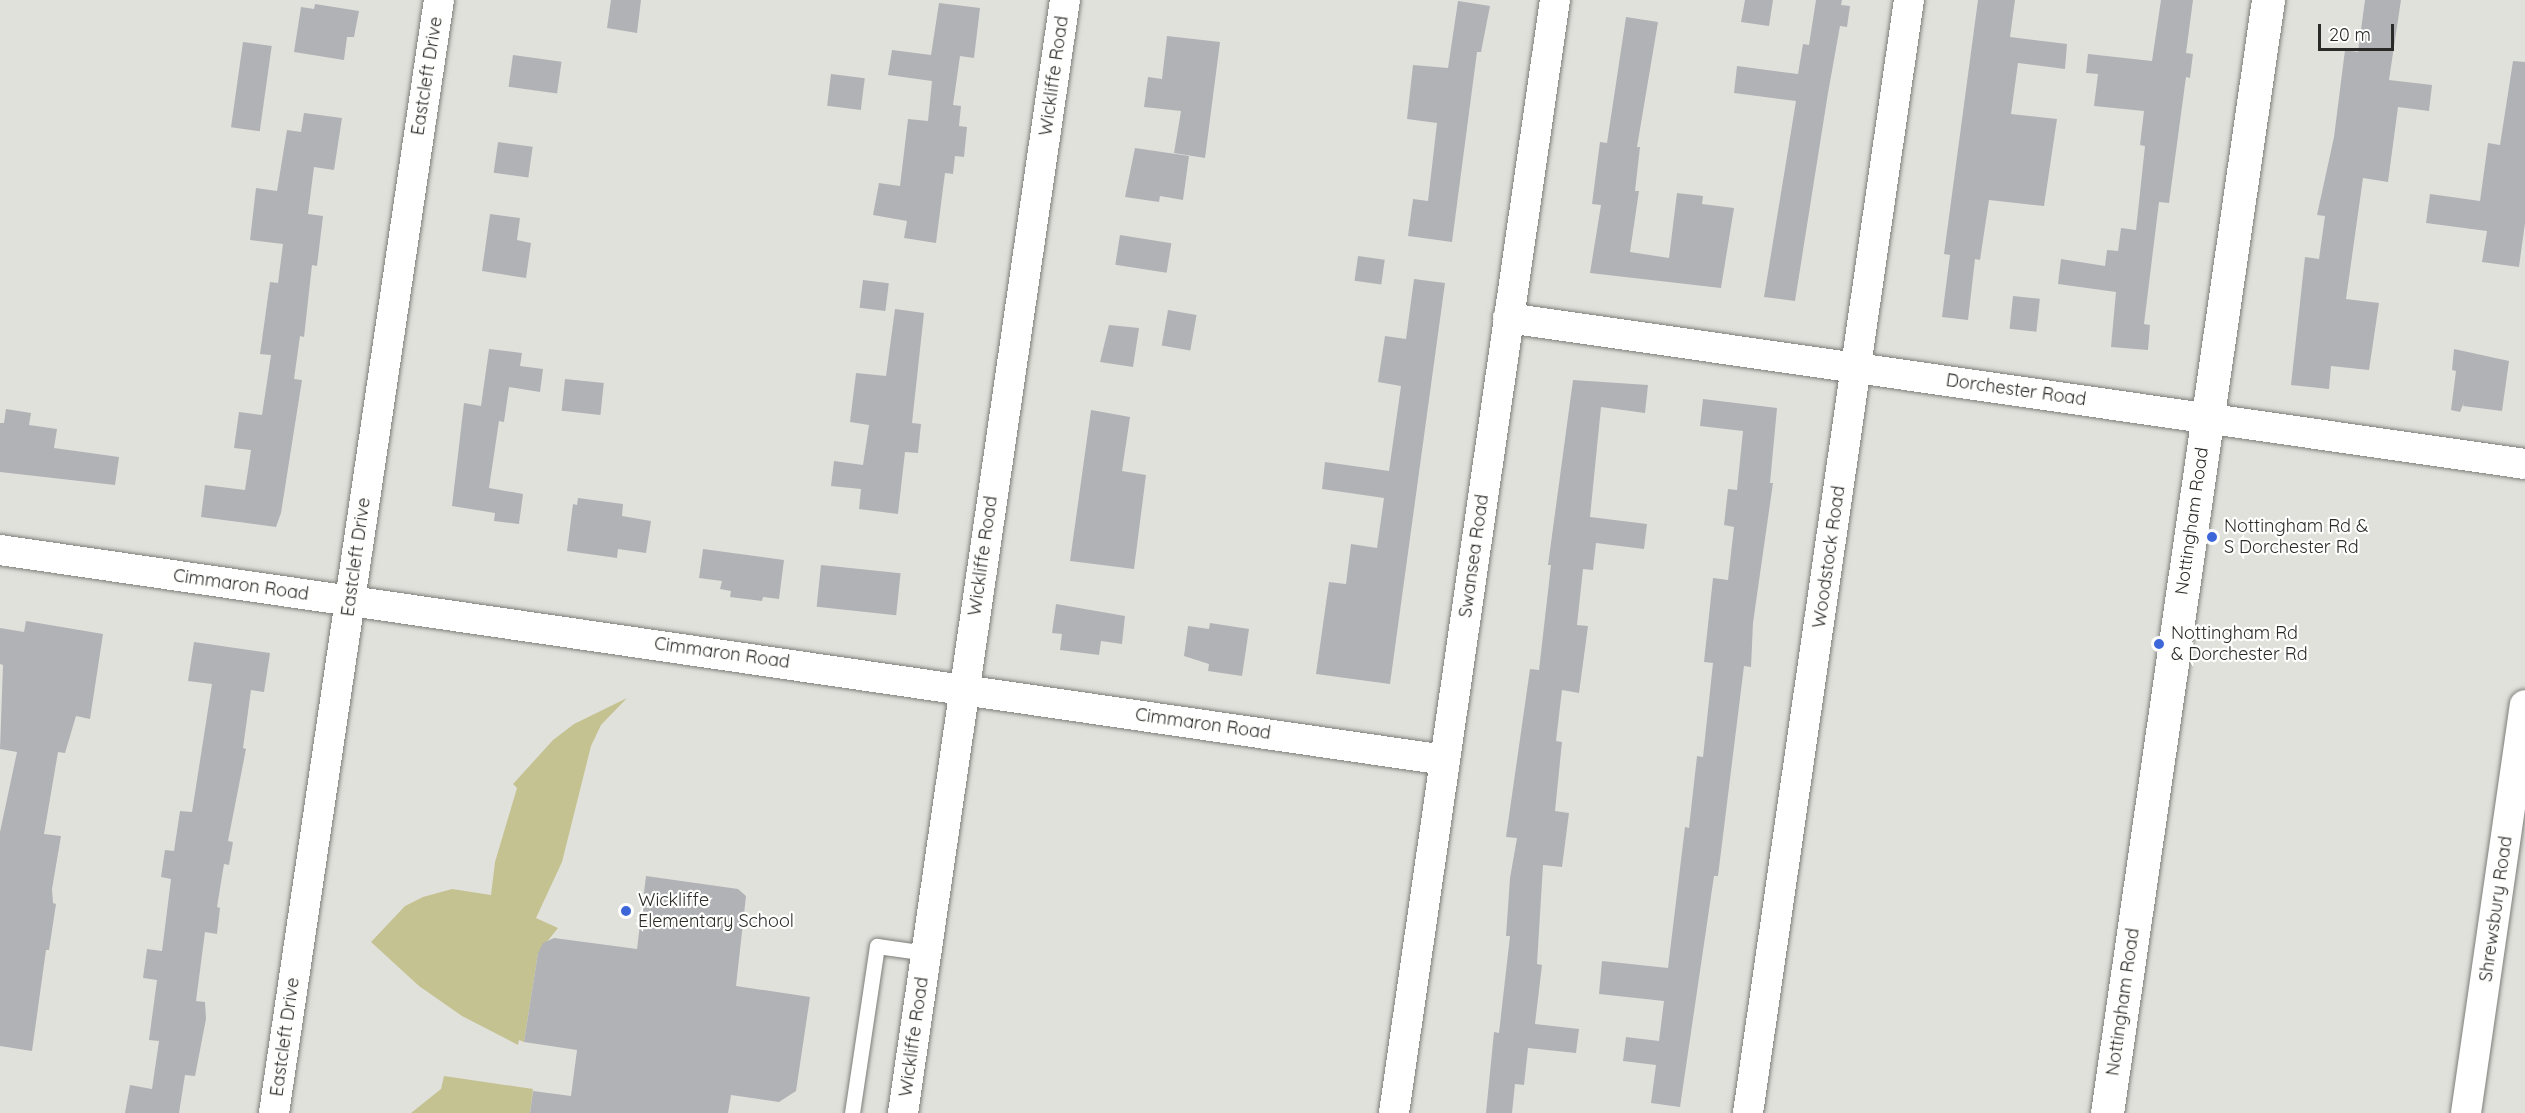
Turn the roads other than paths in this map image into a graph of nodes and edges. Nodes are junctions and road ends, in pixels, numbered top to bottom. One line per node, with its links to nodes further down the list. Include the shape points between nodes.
1 (439, 0): 11 (street, Eastcleft Drive)
2 (1065, 0): 12 (street, Wickliffe Road)
3 (1555, 0): 6 (street, Swansea Road)
4 (1909, 0): 7 (street, Woodstock Road)
5 (2268, 0): 8 (street, Nottingham Road)
6 (1508, 318): 7 (street, Dorchester Road); 14 (street, Swansea Road)
7 (1855, 367): 8 (street, Dorchester Road); 20 (street, Woodstock Road)
8 (2206, 417): 9 (street, Dorchester Road); 21 (street, Nottingham Road)
9 (2525, 464)
10 (0, 550): 11 (street, Cimmaron Road)
11 (349, 599): 12 (street, Cimmaron Road); 16 (street, Eastcleft Drive)
12 (963, 689): 14 (street, Cimmaron Road); 15 (street, Wickliffe Road)
13 (2525, 705): 22 (street, Shrewsbury Road)
14 (1444, 760): 19 (street, Swansea Road)
15 (926, 953): 17 (lane, via 877,946); 18 (street, Wickliffe Road)
16 (274, 1113)
17 (852, 1113)
18 (903, 1113)
19 (1394, 1113)
20 (1748, 1113)
21 (2107, 1113)
22 (2466, 1113)

